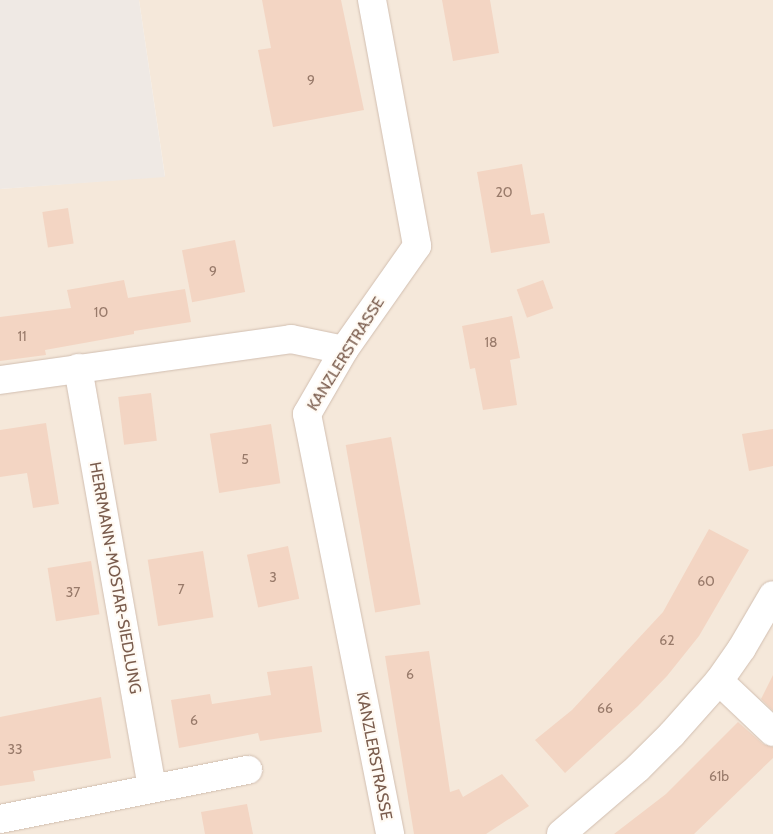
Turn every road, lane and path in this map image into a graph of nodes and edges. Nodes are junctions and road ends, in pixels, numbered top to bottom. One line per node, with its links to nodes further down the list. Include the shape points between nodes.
1 (372, 0): 2 (street, KANZLERSTRASSE, via 417,246)
2 (344, 350): 3 (street, via 291,339); 11 (street, KANZLERSTRASSE, via 307,414)
3 (78, 368): 4 (street); 9 (street, HERRMANN-MOSTAR-SIEDLUNG)
4 (0, 380)
5 (773, 595): 6 (street)
6 (719, 681): 7 (street); 12 (street, via 638,768)
7 (773, 732)
8 (248, 770): 9 (street)
9 (152, 788): 10 (street)
10 (0, 819)
11 (390, 834)
12 (561, 834)

